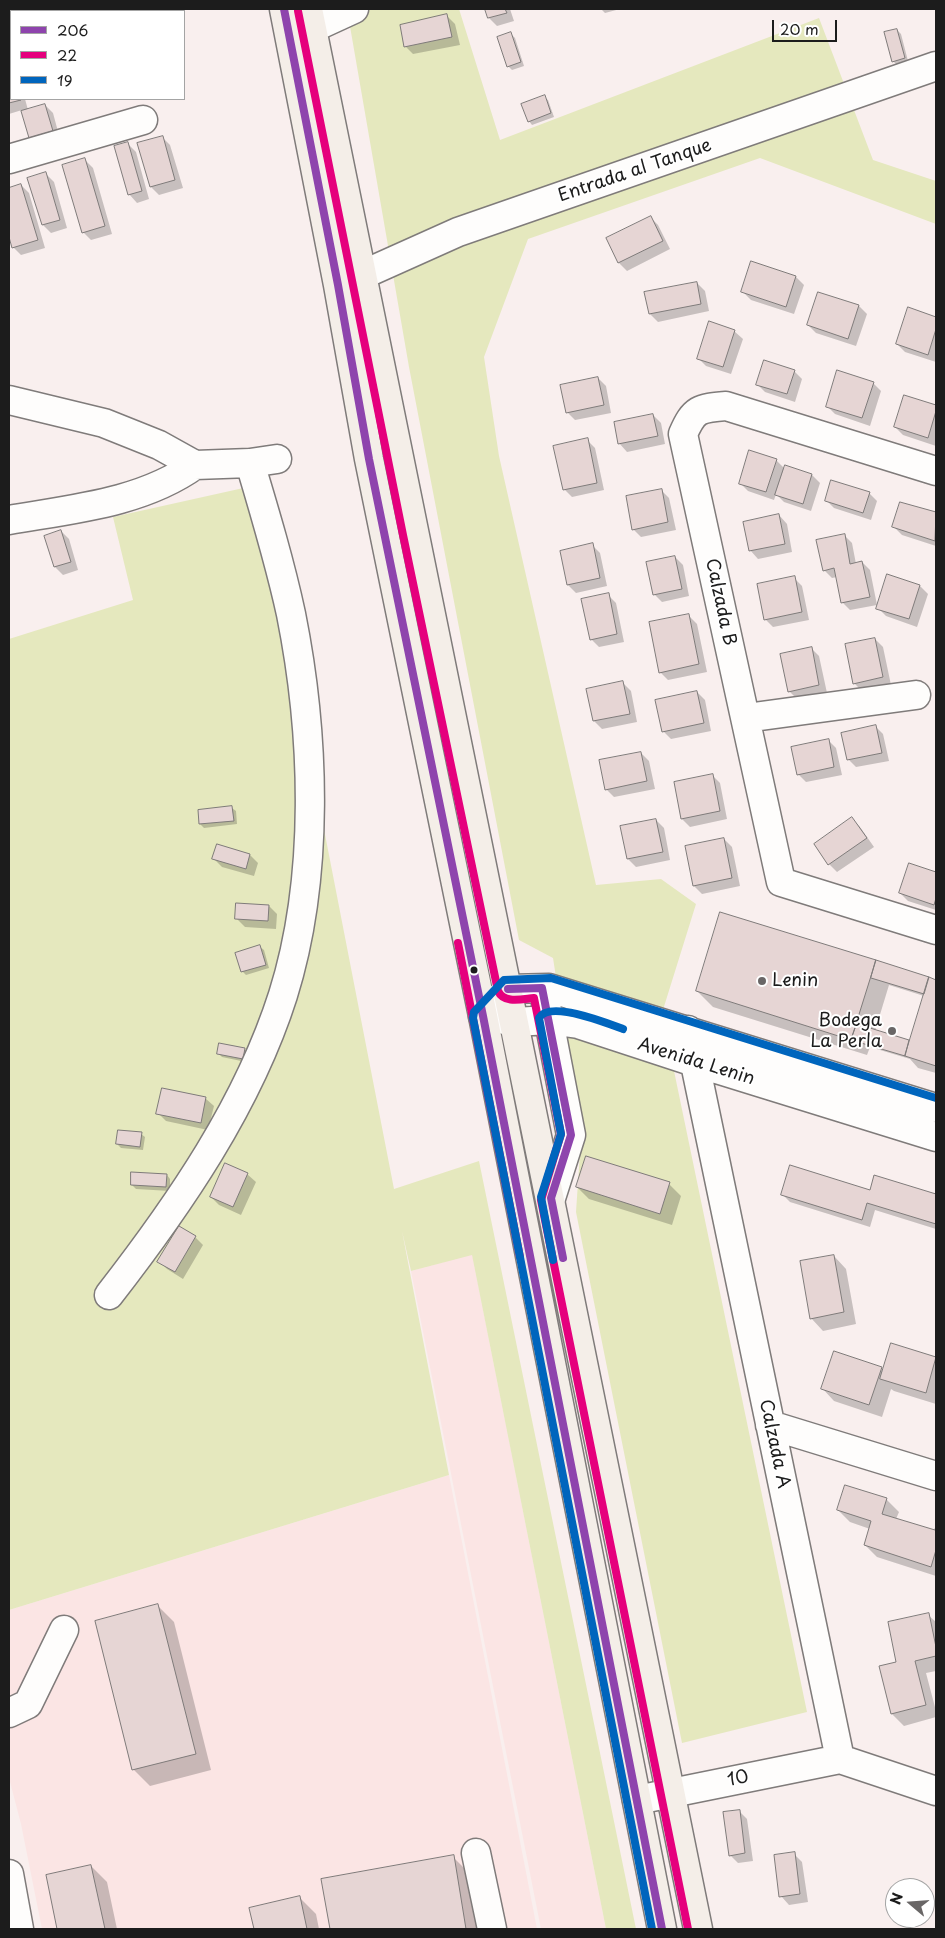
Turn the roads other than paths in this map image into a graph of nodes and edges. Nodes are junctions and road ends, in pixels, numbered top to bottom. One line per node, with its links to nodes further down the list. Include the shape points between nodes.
1 (284, 9): 3 (highway)
2 (354, 9): 3 (street)
3 (303, 25): 7 (highway)
4 (936, 66): 7 (street, Entrada al Tanque, via 458,232)
5 (143, 120): 6 (street)
6 (9, 159)
7 (350, 281): 18 (highway, via 415,543); 19 (highway, via 369,459)
8 (9, 400): 11 (street, via 104,423 159,445)
9 (277, 460): 10 (street)
10 (250, 463): 11 (street); 27 (street, via 280,567 300,671 309,786 308,860 300,926 283,995 245,1087 189,1184)
11 (195, 465): 13 (street, via 156,488 107,502)
12 (936, 471): 15 (street, Calzada B, via 726,406 704,408 690,418 683,434)
13 (9, 520)
14 (916, 695): 15 (street)
15 (746, 718): 16 (street, Calzada B, via 782,882)
16 (936, 930)
17 (542, 988): 18 (street, Avenida Lenin); 20 (street); 22 (street, Avenida Lenin)
18 (508, 989): 19 (street); 21 (highway)
19 (483, 1016): 21 (street, Avenida Lenin); 35 (highway)
20 (549, 1021): 21 (street, Avenida Lenin); 23 (street, Avenida Lenin, via 578,1024); 26 (street, via 571,1135)
21 (515, 1022): 26 (highway)
22 (688, 1030): 23 (street, Calzada A); 24 (street, Avenida Lenin)
23 (694, 1062): 25 (street, Avenida Lenin); 28 (street, Calzada A)
24 (936, 1108)
25 (936, 1137)
26 (551, 1198): 34 (highway)
27 (109, 1295)
28 (770, 1425): 29 (street); 32 (street, Calzada A)
29 (936, 1476)
30 (64, 1630): 31 (street, via 28,1704)
31 (9, 1713)
32 (840, 1759): 33 (street); 34 (street, 10)
33 (936, 1791)
34 (671, 1792): 35 (street, 10); 41 (highway)
35 (637, 1800): 40 (highway)
36 (476, 1853): 39 (street)
37 (9, 1874): 38 (street)
38 (19, 1929)
39 (492, 1929)
40 (662, 1929)
41 (698, 1929)

